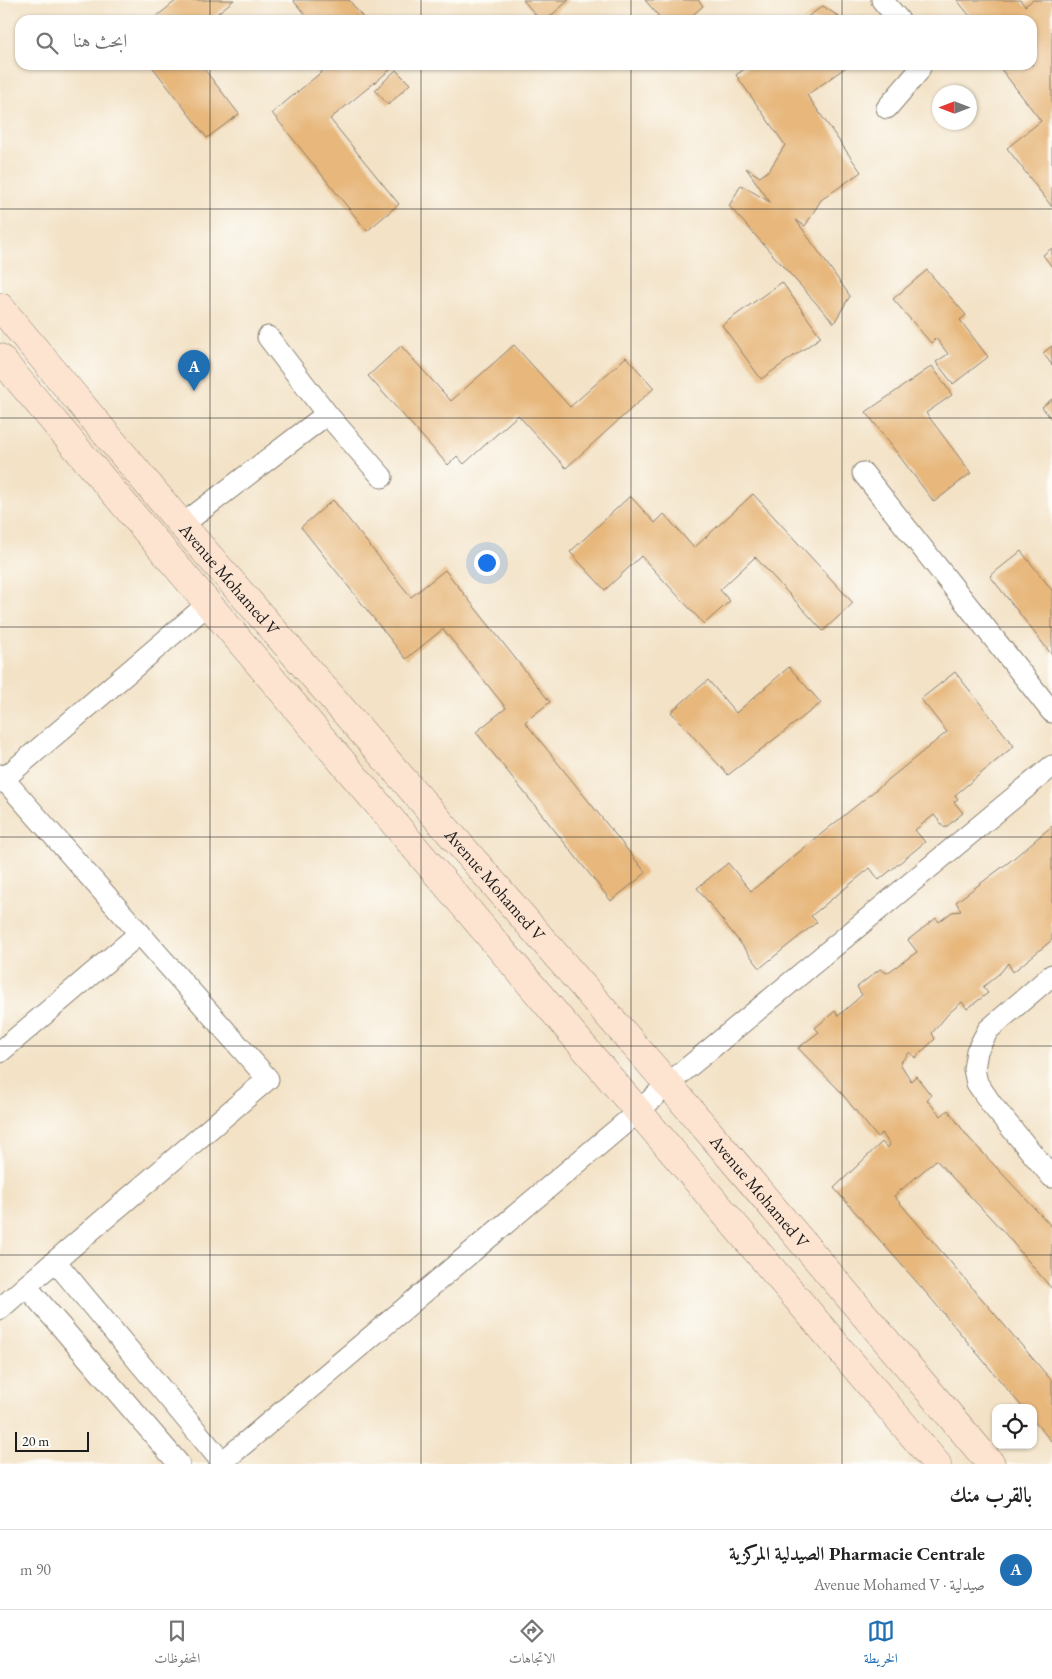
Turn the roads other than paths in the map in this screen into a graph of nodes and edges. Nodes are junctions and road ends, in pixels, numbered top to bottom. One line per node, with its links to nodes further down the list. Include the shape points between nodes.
1 (882, 0): 2 (street)
2 (895, 15)
3 (919, 70): 4 (street)
4 (887, 108)
5 (0, 307): 11 (street, Avenue Mohamed V)
6 (268, 337): 8 (street)
7 (0, 358): 12 (street, Avenue Mohamed V)
8 (327, 414): 10 (street); 11 (street)
9 (863, 473): 13 (street)
10 (382, 477)
11 (182, 524): 19 (street, Avenue Mohamed V)
12 (208, 604): 15 (street); 20 (street, Avenue Mohamed V)
13 (1052, 712)
14 (1052, 766): 19 (street)
15 (1, 779): 16 (street)
16 (140, 933): 18 (street); 22 (street, via 268,1079)
17 (1052, 975): 21 (street, via 988,1030 977,1051 974,1070 977,1083 992,1105)
18 (0, 1052)
19 (668, 1084): 20 (street); 28 (street, Avenue Mohamed V)
20 (639, 1112): 25 (street); 27 (street, Avenue Mohamed V)
21 (1052, 1177)
22 (55, 1261): 23 (street); 25 (street)
23 (26, 1286): 24 (street); 26 (street)
24 (0, 1309)
25 (221, 1463)
26 (179, 1464)
27 (937, 1464)
28 (991, 1464)

